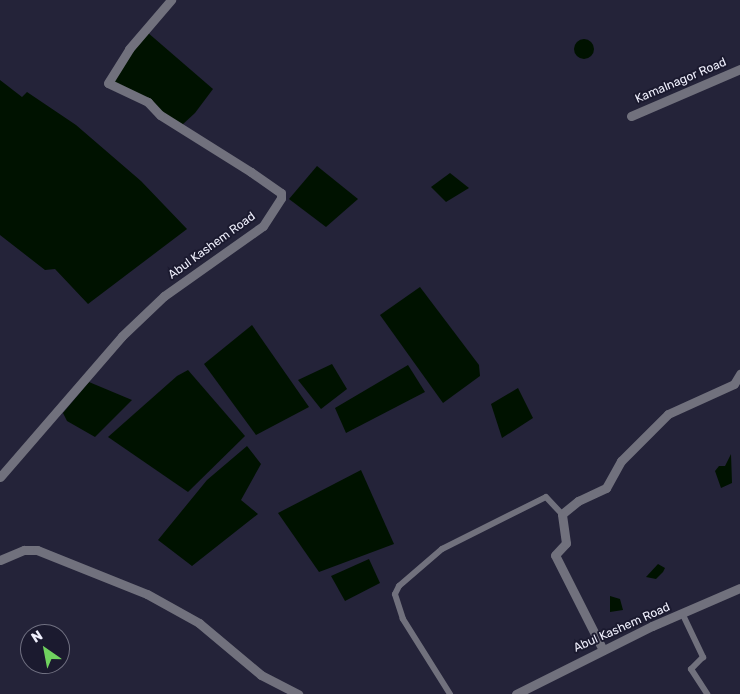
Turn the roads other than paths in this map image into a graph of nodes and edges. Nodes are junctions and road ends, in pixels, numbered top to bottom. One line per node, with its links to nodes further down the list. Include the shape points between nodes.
1 (171, 0): 5 (street, Abul Kashem Road, via 129,49 108,83 148,102 160,115 251,172 281,193 282,198 263,226 164,296 122,336)
2 (740, 69): 3 (street, Kamalnagor Road)
3 (631, 116)
4 (740, 374): 6 (street, via 734,384 668,414 621,461 606,488 578,501)
5 (0, 477)
6 (562, 514): 10 (street, via 566,543 555,555); 12 (street, via 546,498 442,549 394,594 403,619)
7 (0, 560): 11 (street, via 24,550 37,550 148,594 199,623 261,675)
8 (740, 588): 9 (street, Abul Kashem Road)
9 (683, 615): 10 (street, Abul Kashem Road); 14 (street, via 703,657 691,669)
10 (603, 650): 13 (street, Abul Kashem Road)
11 (298, 694)
12 (450, 694)
13 (516, 694)
14 (706, 694)

